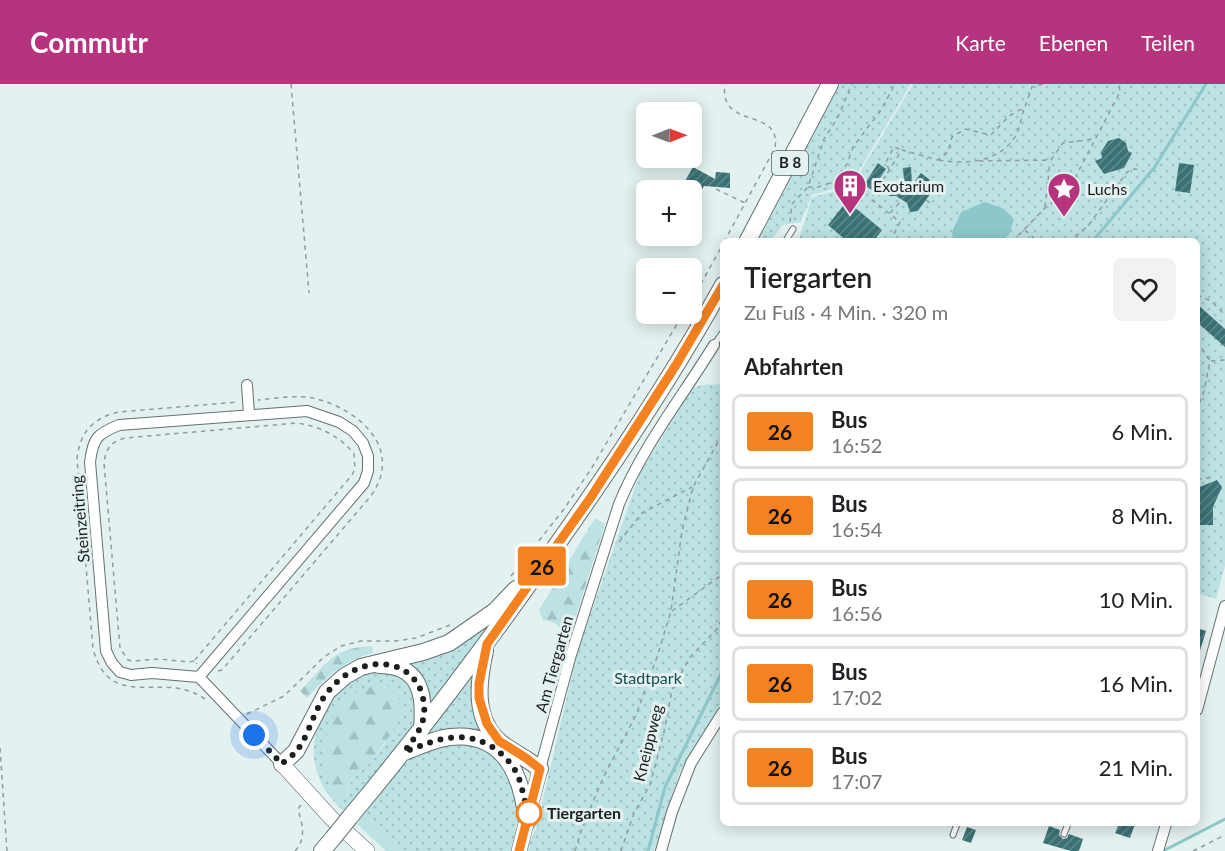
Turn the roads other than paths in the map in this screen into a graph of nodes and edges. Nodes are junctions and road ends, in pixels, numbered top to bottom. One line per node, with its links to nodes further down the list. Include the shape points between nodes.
1 (830, 84): 3 (main road, B 8)
2 (793, 229): 4 (lane)
3 (749, 238)
4 (787, 238)
5 (720, 290): 10 (main road, via 632,435)
6 (720, 336): 7 (lane)
7 (714, 345): 22 (street, Am Tiergarten, via 626,488 570,658)
8 (247, 385): 9 (street)
9 (249, 414): 16 (street, Steinzeitring, via 308,411 339,422 363,443 368,471 364,483); 16 (street, Steinzeitring, via 119,425 102,432 92,445 90,462 106,651 120,672 131,675)
10 (552, 551): 12 (main road); 14 (main road, via 495,611 456,639 434,649)
11 (1225, 606): 15 (street)
12 (487, 644): 19 (main road); 22 (main road, via 479,698 487,724 499,741)
13 (1200, 662): 15 (street)
14 (369, 665): 19 (main road, via 395,666 415,680 424,708); 21 (main road, via 345,676 327,692 296,751)
15 (1210, 665): 17 (street)
16 (201, 674): 21 (street)
17 (1200, 700)
18 (720, 717): 34 (street, via 691,763)
19 (422, 729): 20 (main road)
20 (404, 752): 23 (main road, via 449,737 476,739 503,756); 31 (main road, bridge)
21 (282, 764): 32 (street)
22 (540, 769): 23 (main road); 24 (street)
23 (516, 772): 24 (main road)
24 (527, 822): 33 (street)
25 (956, 826): 29 (lane)
26 (1067, 826): 28 (lane)
27 (1165, 826): 30 (street)
28 (1064, 834)
29 (952, 835)
30 (1160, 846)
31 (322, 851)
32 (367, 851)
33 (519, 851)
34 (661, 851)

